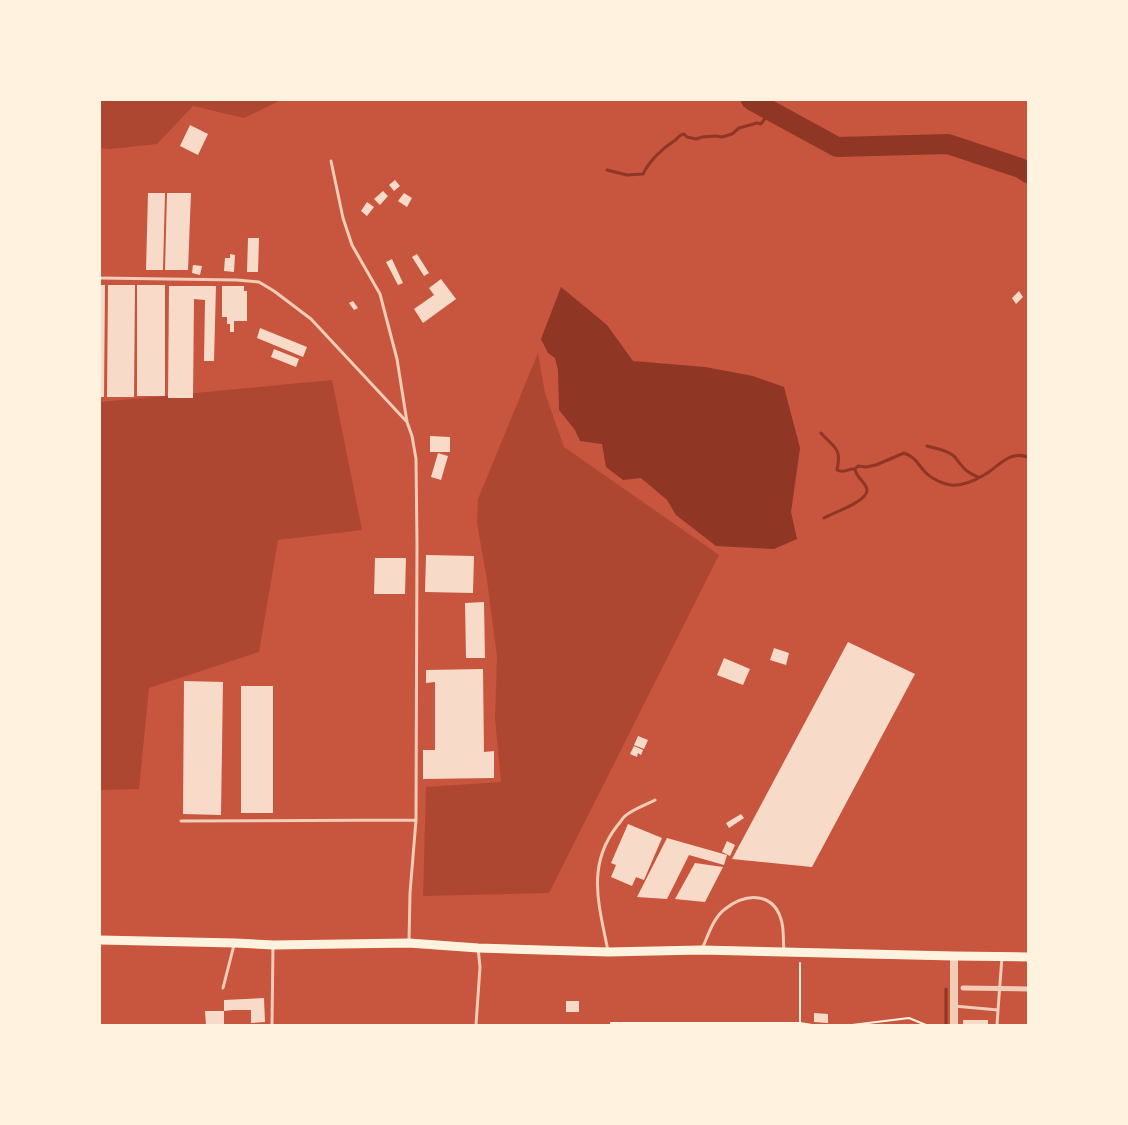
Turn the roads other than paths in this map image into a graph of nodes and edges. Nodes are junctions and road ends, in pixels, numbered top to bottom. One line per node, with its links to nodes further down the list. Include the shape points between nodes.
1 (331, 161): 3 (lane, via 350,238 380,294 397,360)
2 (100, 278): 3 (lane, via 259,282 311,320)
3 (407, 422): 5 (lane, via 416,459)
4 (655, 800): 13 (lane, via 625,816 609,837 600,858 598,896)
5 (416, 820): 6 (lane); 9 (lane)
6 (181, 821)
7 (100, 940): 8 (main road)
8 (234, 943): 10 (main road); 18 (lane)
9 (409, 943): 10 (main road); 11 (main road)
10 (273, 944): 24 (lane)
11 (478, 948): 13 (main road); 25 (lane)
12 (701, 950): 13 (main road); 14 (main road); 14 (lane, via 724,910 753,897 766,899 776,909 782,924)
13 (608, 952)
14 (784, 953): 15 (main road)
15 (954, 956): 16 (main road); 22 (street)
16 (1002, 957): 17 (main road); 20 (lane)
17 (1028, 957)
18 (223, 988)
19 (963, 988): 20 (street)
20 (1000, 988): 21 (street); 23 (lane)
21 (1028, 989)
22 (954, 1006): 23 (lane); 26 (street)
23 (998, 1010): 27 (lane)
24 (272, 1025)
25 (476, 1025)
26 (954, 1025)
27 (997, 1025)

